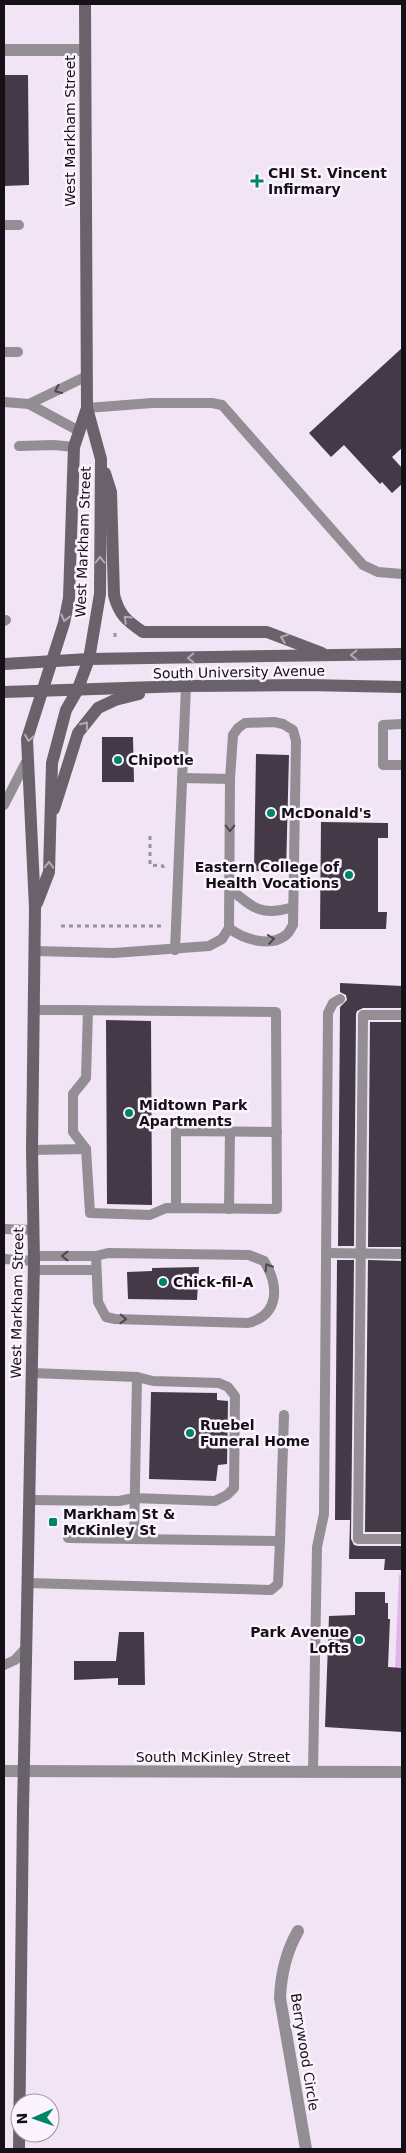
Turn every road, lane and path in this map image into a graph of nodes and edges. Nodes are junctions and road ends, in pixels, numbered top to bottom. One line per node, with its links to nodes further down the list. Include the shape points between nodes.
1 (85, 4): 3 (main road, West Markham Street)
2 (4, 50): 3 (street)
3 (84, 50): 8 (main road, West Markham Street)
4 (4, 224): 5 (lane)
5 (19, 224)
6 (4, 352): 7 (lane)
7 (18, 352)
8 (87, 376): 10 (lane, one-way to 10); 11 (main road, West Markham Street)
9 (4, 402): 10 (lane)
10 (29, 404): 12 (lane)
11 (87, 408): 12 (main road, West Markham Street); 15 (main road, West Markham Street); 16 (lane, via 152,402 222,405 364,565 378,572)
12 (79, 431): 14 (main road, West Markham Street)
13 (19, 446): 14 (lane, via 54,444)
14 (74, 447): 22 (main road, West Markham Street, one-way to 22, via 69,598)
15 (101, 459): 20 (main road, one-way to 15, via 267,632 143,632 128,621 118,610 114,595 110,492); 21 (main road, West Markham Street, one-way to 15, via 100,594)
16 (402, 574)
17 (115, 630): 18 (path)
18 (115, 637)
19 (402, 654): 20 (main road, South University Avenue, one-way to 20)
20 (329, 656): 21 (main road, South University Avenue, one-way to 21)
21 (89, 660): 22 (main road, South University Avenue); 27 (main road, West Markham Street)
22 (52, 662): 23 (main road, South University Avenue); 29 (main road, West Markham Street)
23 (4, 664)
24 (186, 686): 25 (main road, South University Avenue); 26 (main road, South University Avenue); 33 (lane)
25 (168, 687): 27 (main road, South University Avenue); 36 (main road, one-way to 25, via 78,733 98,708 115,700)
26 (402, 687)
27 (77, 691): 29 (main road, South University Avenue); 36 (main road, West Markham Street, via 66,710 53,757)
28 (4, 692): 29 (main road, South University Avenue)
29 (42, 692): 31 (main road, West Markham Street, one-way to 31, via 27,739)
30 (402, 724): 32 (lane, via 383,725 383,764)
31 (27, 760): 35 (lane); 41 (main road, West Markham Street)
32 (402, 765)
33 (182, 778): 34 (lane); 45 (lane)
34 (230, 779): 39 (lane, one-way to 39); 40 (lane, via 231,744 238,728 245,723 274,722 292,730 296,741)
35 (4, 805)
36 (50, 819): 41 (main road, West Markham Street, one-way to 36, via 49,872)
37 (150, 836): 38 (path, via 150,865 163,866)
38 (163, 874)
39 (229, 888): 40 (lane, via 264,911); 44 (lane)
40 (293, 907): 44 (lane, one-way to 40, via 253,940 272,940 286,935 293,925)
41 (35, 908): 46 (main road, West Markham Street)
42 (61, 926): 43 (path)
43 (162, 926)
44 (229, 928): 45 (lane, via 215,944)
45 (175, 950): 46 (lane, via 114,953)
46 (35, 951): 48 (main road, West Markham Street)
47 (340, 1000): 59 (lane, via 328,1013)
48 (34, 1010): 49 (lane); 54 (main road, West Markham Street)
49 (88, 1010): 52 (lane, via 276,1012); 53 (lane, via 86,1078 73,1094 74,1132)
50 (402, 1015): 60 (lane, via 363,1015)
51 (230, 1131): 52 (lane); 55 (lane, via 176,1131); 56 (lane)
52 (277, 1132): 56 (lane, via 277,1209)
53 (86, 1149): 54 (lane); 55 (lane, via 90,1213 150,1214)
54 (32, 1150): 58 (main road, West Markham Street)
55 (176, 1208): 56 (lane)
56 (229, 1209)
57 (4, 1229): 58 (lane)
58 (33, 1230): 64 (main road, West Markham Street)
59 (326, 1253): 60 (lane); 80 (lane, via 324,1514 317,1547)
60 (360, 1254): 61 (lane); 72 (lane, via 358,1538)
61 (402, 1254)
62 (96, 1256): 64 (lane, one-way to 64); 65 (lane); 65 (lane, one-way to 62, via 101,1311 106,1317 116,1319 248,1323 268,1314 274,1298 272,1274 264,1261 249,1255 108,1253)
63 (4, 1259): 64 (lane)
64 (34, 1262): 65 (lane); 66 (main road, West Markham Street)
65 (95, 1270)
66 (32, 1373): 67 (lane); 70 (main road, West Markham Street)
67 (137, 1377): 69 (lane); 69 (lane, via 153,1381 219,1382 235,1396 234,1488 215,1501)
68 (284, 1415): 74 (lane)
69 (134, 1498): 70 (lane, via 119,1501); 73 (lane)
70 (29, 1500): 75 (main road, West Markham Street)
71 (68, 1538): 73 (lane)
72 (402, 1538)
73 (134, 1539): 74 (lane)
74 (280, 1540): 75 (lane, via 278,1584 271,1590)
75 (28, 1583): 76 (main road, West Markham Street)
76 (27, 1646): 77 (lane, via 15,1660); 79 (main road, West Markham Street)
77 (4, 1665)
78 (4, 1771): 79 (street, South McKinley Street)
79 (24, 1771): 80 (street, South McKinley Street); 83 (main road, West Markham Street)
80 (313, 1772): 81 (street, South McKinley Street)
81 (402, 1772)
82 (298, 1931): 84 (street, Berrywood Circle, via 287,1955 280,1998)
83 (19, 2149)
84 (306, 2149)

